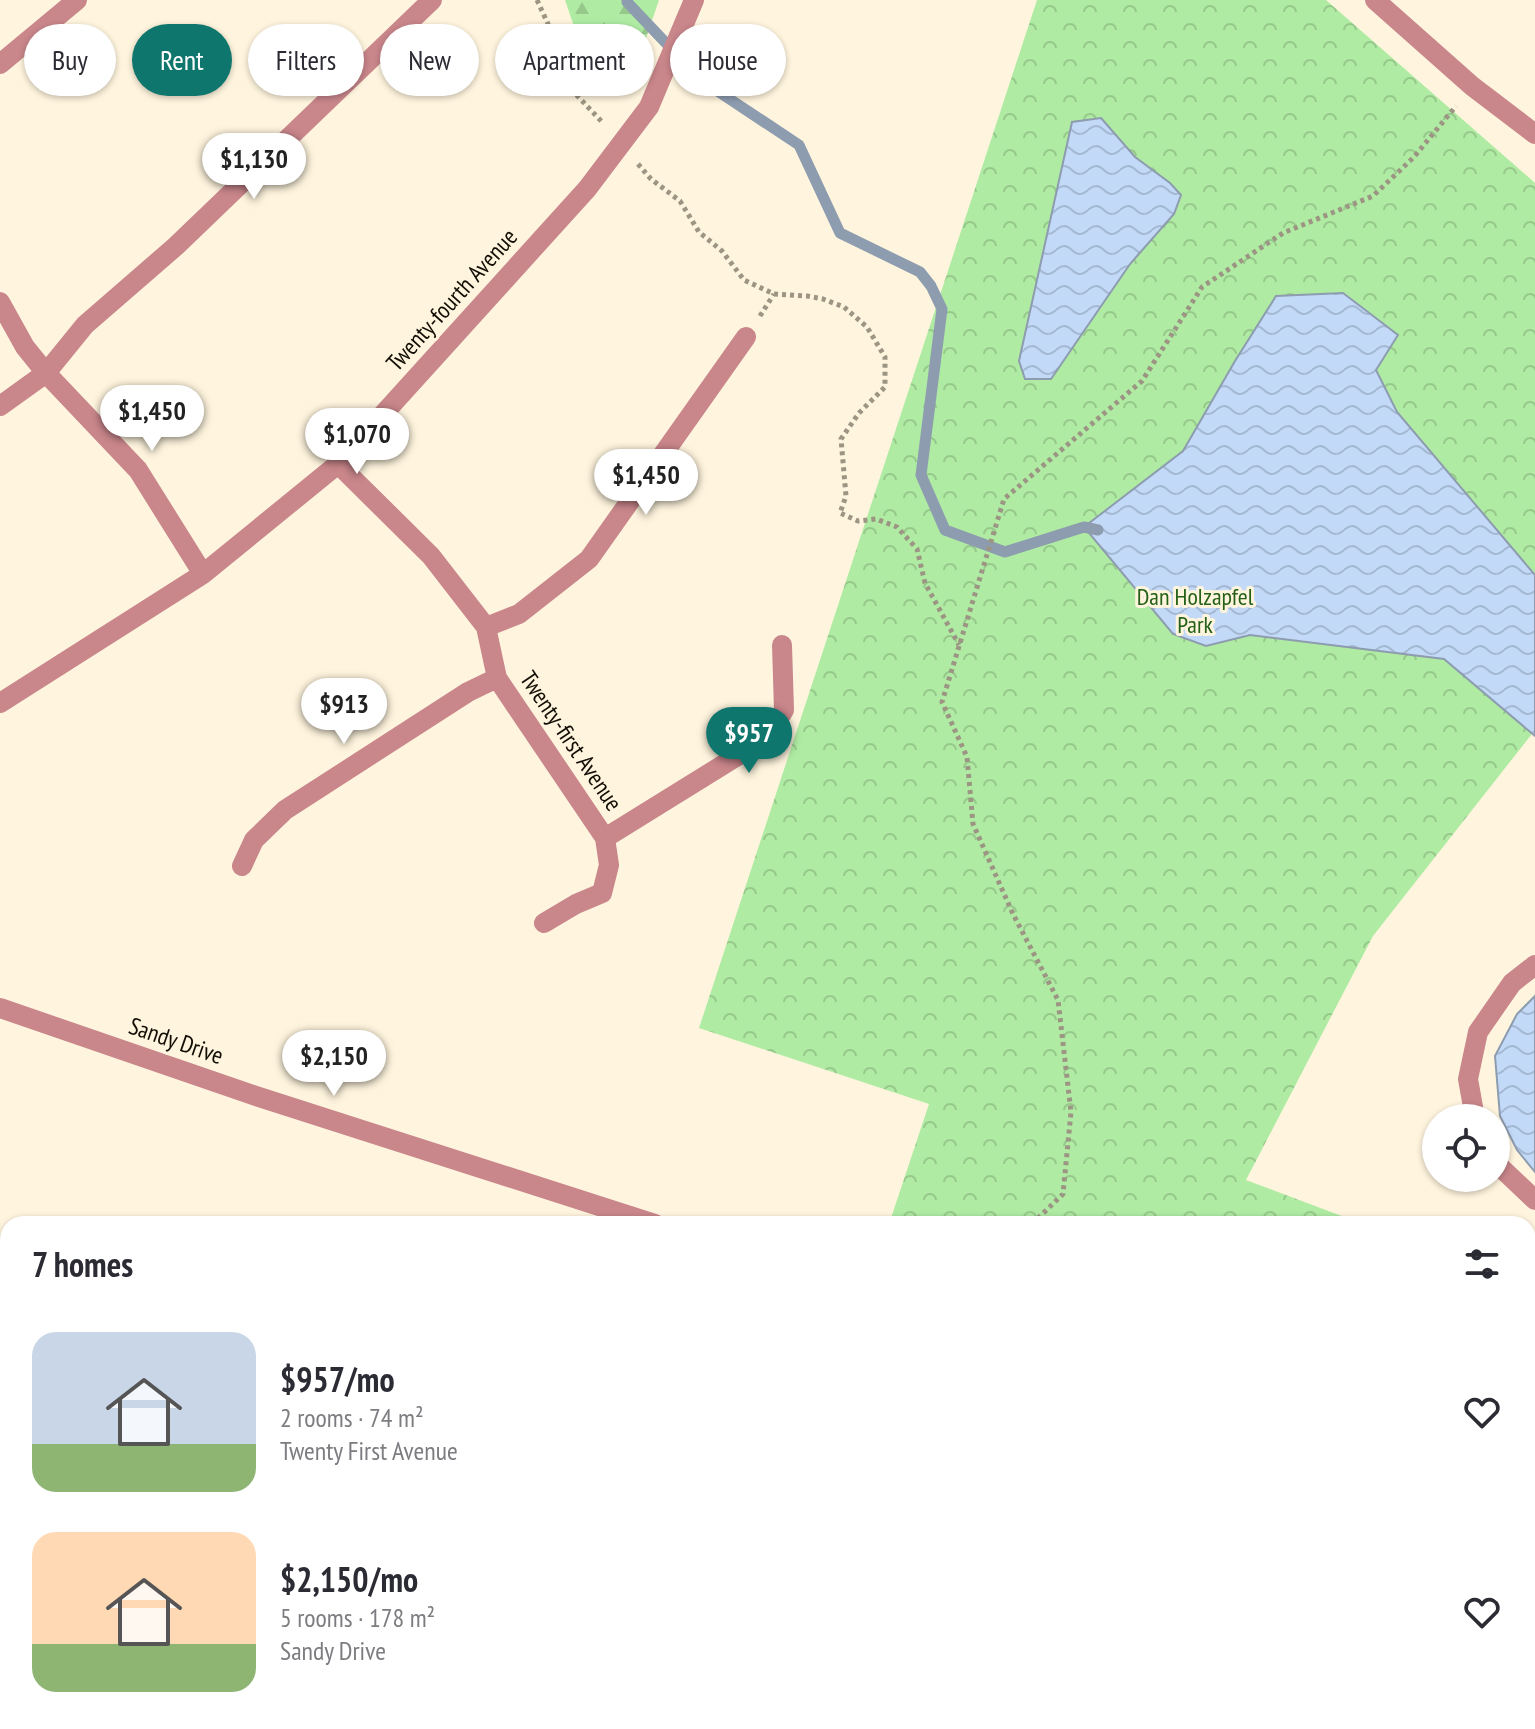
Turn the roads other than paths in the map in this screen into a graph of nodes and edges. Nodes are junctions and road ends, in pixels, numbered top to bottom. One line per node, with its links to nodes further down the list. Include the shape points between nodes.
1 (77, 0): 5 (street)
2 (432, 0): 9 (street, via 176,246 85,325)
3 (1375, 0): 6 (street)
4 (690, 8): 11 (street, Twenty-fourth Avenue, via 649,107 621,145)
5 (0, 64)
6 (1535, 134)
7 (0, 302): 9 (street)
8 (746, 337): 13 (street, via 589,559 519,614)
9 (46, 373): 10 (street); 12 (street, via 138,470)
10 (0, 406)
11 (338, 464): 12 (street, Twenty-fourth Avenue); 13 (street, Twenty-first Avenue, via 431,556)
12 (203, 574): 16 (street, Twenty-fourth Avenue)
13 (486, 627): 15 (street, Twenty-first Avenue)
14 (782, 645): 17 (street, via 784,710 768,737)
15 (497, 678): 17 (street, Twenty-first Avenue); 18 (street, via 285,810 254,840)
16 (0, 703)
17 (605, 838): 19 (street, Twenty-first Avenue, via 609,865 602,893)
18 (242, 866)
19 (544, 923)
20 (1535, 965): 22 (street, via 1512,983 1478,1032 1468,1079)
21 (0, 1008): 25 (street, Sandy Drive)
22 (1472, 1104)
23 (1510, 1176): 24 (street)
24 (1535, 1200)
25 (630, 1216)

